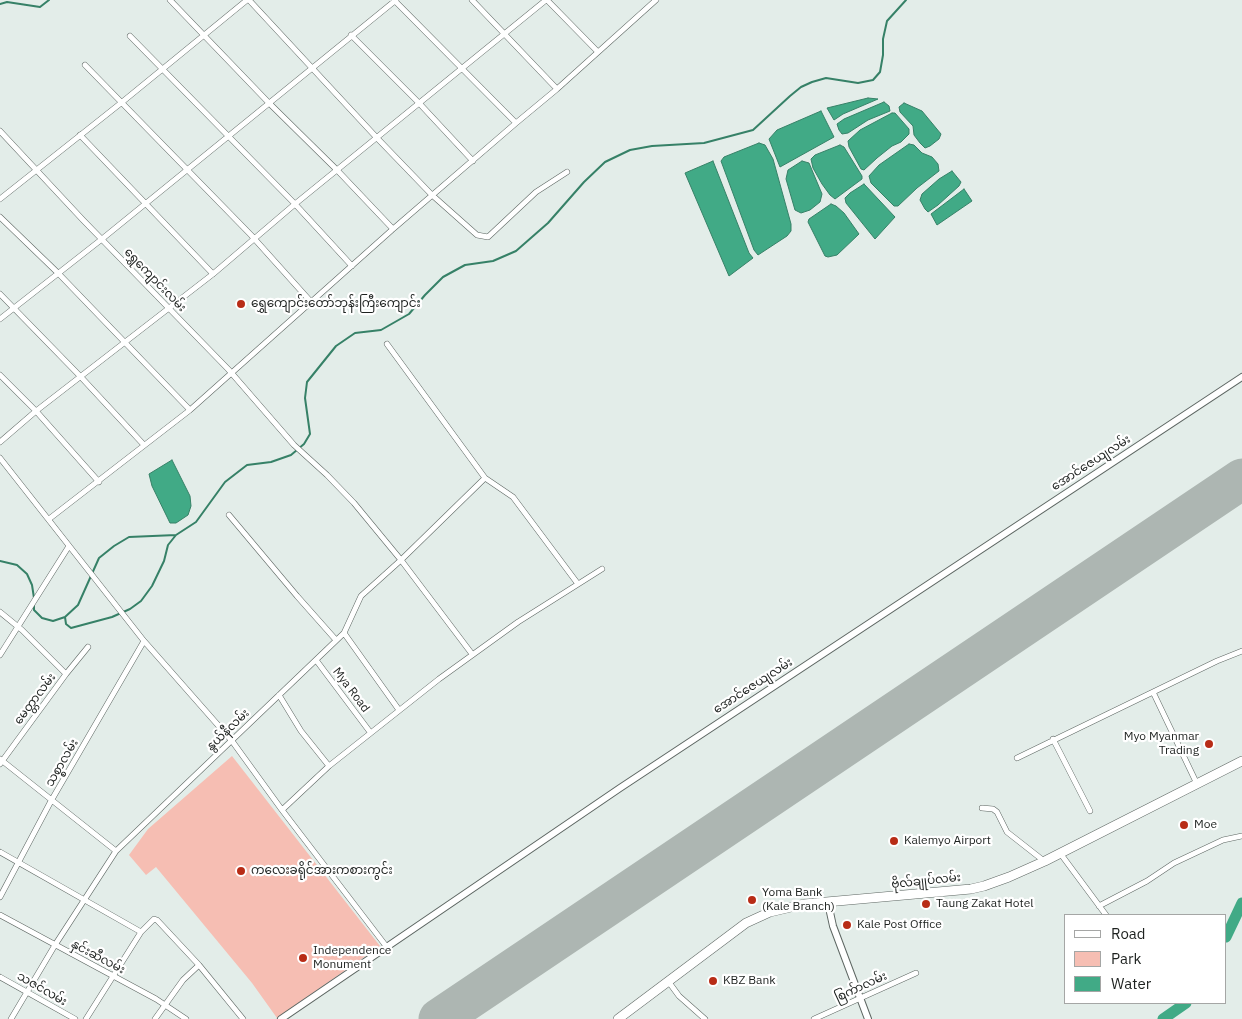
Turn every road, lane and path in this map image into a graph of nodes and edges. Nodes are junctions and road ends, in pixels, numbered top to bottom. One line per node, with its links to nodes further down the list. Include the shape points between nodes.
1 (170, 0): 7 (street)
2 (248, 0): 7 (street); 13 (street)
3 (395, 0): 8 (street); 14 (street)
4 (472, 0): 9 (street)
5 (547, 0): 9 (street); 11 (street)
6 (656, 0): 11 (street)
7 (204, 35): 15 (street); 18 (street)
8 (351, 35): 13 (street); 19 (street)
9 (504, 35): 14 (street); 16 (street)
10 (130, 36): 15 (street)
11 (598, 52): 16 (street)
12 (85, 65): 17 (street)
13 (312, 68): 18 (street); 24 (street)
14 (462, 68): 19 (street); 20 (street)
15 (162, 69): 17 (street); 23 (street)
16 (557, 89): 20 (street)
17 (121, 103): 22 (street); 27 (street)
18 (269, 103): 23 (street); 28 (street)
19 (419, 103): 24 (street); 25 (street)
20 (516, 123): 25 (street)
21 (0, 131): 26 (street, ရွှေကျောင်းလမ်း)
22 (80, 135): 26 (street); 32 (street)
23 (227, 136): 27 (street); 33 (street)
24 (377, 138): 28 (street); 30 (street)
25 (473, 160): 30 (street)
26 (37, 170): 31 (street); 36 (street, ရွှေကျောင်းလမ်း)
27 (187, 170): 32 (street); 37 (street)
28 (337, 170): 33 (street); 35 (street)
29 (567, 172): 30 (street, via 536,192 488,237 477,235)
30 (432, 196): 35 (street)
31 (0, 199)
32 (145, 204): 36 (street); 40 (street)
33 (295, 204): 37 (street); 38 (street)
34 (0, 217): 39 (street)
35 (393, 229): 38 (street)
36 (102, 239): 39 (street); 44 (street, ရွှေကျောင်းလမ်း)
37 (254, 239): 40 (street); 42 (street)
38 (352, 266): 42 (street)
39 (58, 274): 43 (street); 46 (street)
40 (213, 274): 44 (street)
41 (0, 294): 43 (street)
42 (312, 303): 48 (street)
43 (13, 308): 45 (street); 50 (street)
44 (168, 308): 46 (street); 48 (street, ရွှေကျောင်းလမ်း)
45 (0, 319)
46 (124, 342): 50 (street); 52 (street)
47 (387, 344): 57 (street)
48 (232, 374): 52 (street); 62 (street, ရွှေကျောင်းလမ်း, via 294,445 354,504)
49 (0, 375): 53 (street)
50 (80, 376): 53 (street); 55 (street)
51 (1242, 377): 105 (street, အောင်ဇေယျလမ်း, via 644,771)
52 (190, 410): 55 (street)
53 (36, 411): 54 (street); 58 (street)
54 (0, 442)
55 (144, 445): 58 (street)
56 (0, 458): 60 (street)
57 (485, 478): 62 (street, နွယ်နီလမ်း); 64 (street, via 513,497)
58 (99, 482): 60 (street)
59 (229, 515): 68 (street)
60 (49, 519): 61 (street)
61 (69, 546): 66 (street); 69 (street)
62 (401, 560): 67 (street, နွယ်နီလမ်း, via 361,596); 72 (street, ရွှေကျောင်းလမ်း)
63 (602, 569): 64 (street)
64 (578, 584): 72 (street)
65 (0, 612): 66 (street)
66 (17, 626): 73 (street); 75 (street)
67 (344, 633): 68 (street, နွယ်နီလမ်း); 78 (street)
68 (336, 640): 74 (street, နွယ်နီလမ်း)
69 (144, 641): 81 (street); 87 (street, သစ္စာလမ်း)
70 (88, 647): 75 (street, မေတ္တာလမ်း)
71 (1242, 651): 76 (street)
72 (472, 654): 78 (street)
73 (0, 655)
74 (316, 660): 77 (street, နွယ်နီလမ်း); 79 (street, Mya Road)
75 (66, 674): 83 (street, မေတ္တာလမ်း)
76 (1152, 692): 80 (street); 86 (street)
77 (279, 695): 81 (street, နွယ်နီလမ်း); 85 (street, via 301,731)
78 (399, 710): 79 (street)
79 (370, 732): 85 (street)
80 (1053, 740): 82 (street); 90 (street)
81 (232, 741): 89 (street); 92 (street, နွယ်နီလမ်း)
82 (1017, 758)
83 (1, 761): 87 (street)
84 (1242, 761): 86 (highway, ဗိုလ်ချုပ်လမ်း)
85 (329, 766): 89 (street)
86 (1197, 784): 94 (highway, ဗိုလ်ချုပ်လမ်း)
87 (51, 801): 92 (street); 96 (street, သစ္စာလမ်း)
88 (982, 808): 95 (street, via 997,812 1007,832)
89 (282, 810): 105 (street)
90 (1090, 811)
91 (1242, 836): 100 (street, via 1223,840 1174,863)
92 (116, 851): 98 (street, နွယ်နီလမ်း)
93 (0, 852): 96 (street)
94 (1060, 853): 95 (highway, ဗိုလ်ချုပ်လမ်း); 100 (street)
95 (1045, 861): 99 (highway, ဗိုလ်ချုပ်လမ်း, via 971,889)
96 (19, 863): 97 (street, သစ္စာလမ်း); 98 (street)
97 (0, 897)
98 (84, 901): 103 (street); 104 (street, နွယ်နီလမ်း)
99 (828, 903): 110 (highway, ဗိုလ်ချုပ်လမ်း, via 804,904 760,916); 112 (street)
100 (1099, 906): 102 (street)
101 (0, 914): 104 (street, နှင်းဆီလမ်း)
102 (1105, 914)
103 (142, 932): 106 (street, via 154,919 157,920); 108 (street)
104 (56, 945): 108 (street, နှင်းဆီလမ်း); 111 (street, နွယ်နီလမ်း)
105 (386, 946): 120 (street, အောင်ဇေယျလမ်း)
106 (199, 965): 113 (street, via 183,980); 119 (street)
107 (916, 973): 112 (street, စြက်ာလမ်း)
108 (112, 976): 113 (street, နှင်းဆီလမ်း); 116 (street)
109 (0, 977): 111 (street, သဇင်လမ်း)
110 (668, 982): 121 (highway, ဗိုလ်ချုပ်လမ်း); 122 (street)
111 (27, 992): 114 (street, နွယ်နီလမ်း); 115 (street, သဇင်လမ်း)
112 (859, 998): 123 (street, စြက်ာလမ်း); 124 (street)
113 (166, 1006): 117 (street); 118 (street, နှင်းဆီလမ်း)
114 (11, 1019)
115 (75, 1019)
116 (86, 1019)
117 (155, 1019)
118 (186, 1019)
119 (243, 1019)
120 (281, 1019)
121 (618, 1019)
122 (705, 1019)
123 (816, 1019)
124 (868, 1019)

